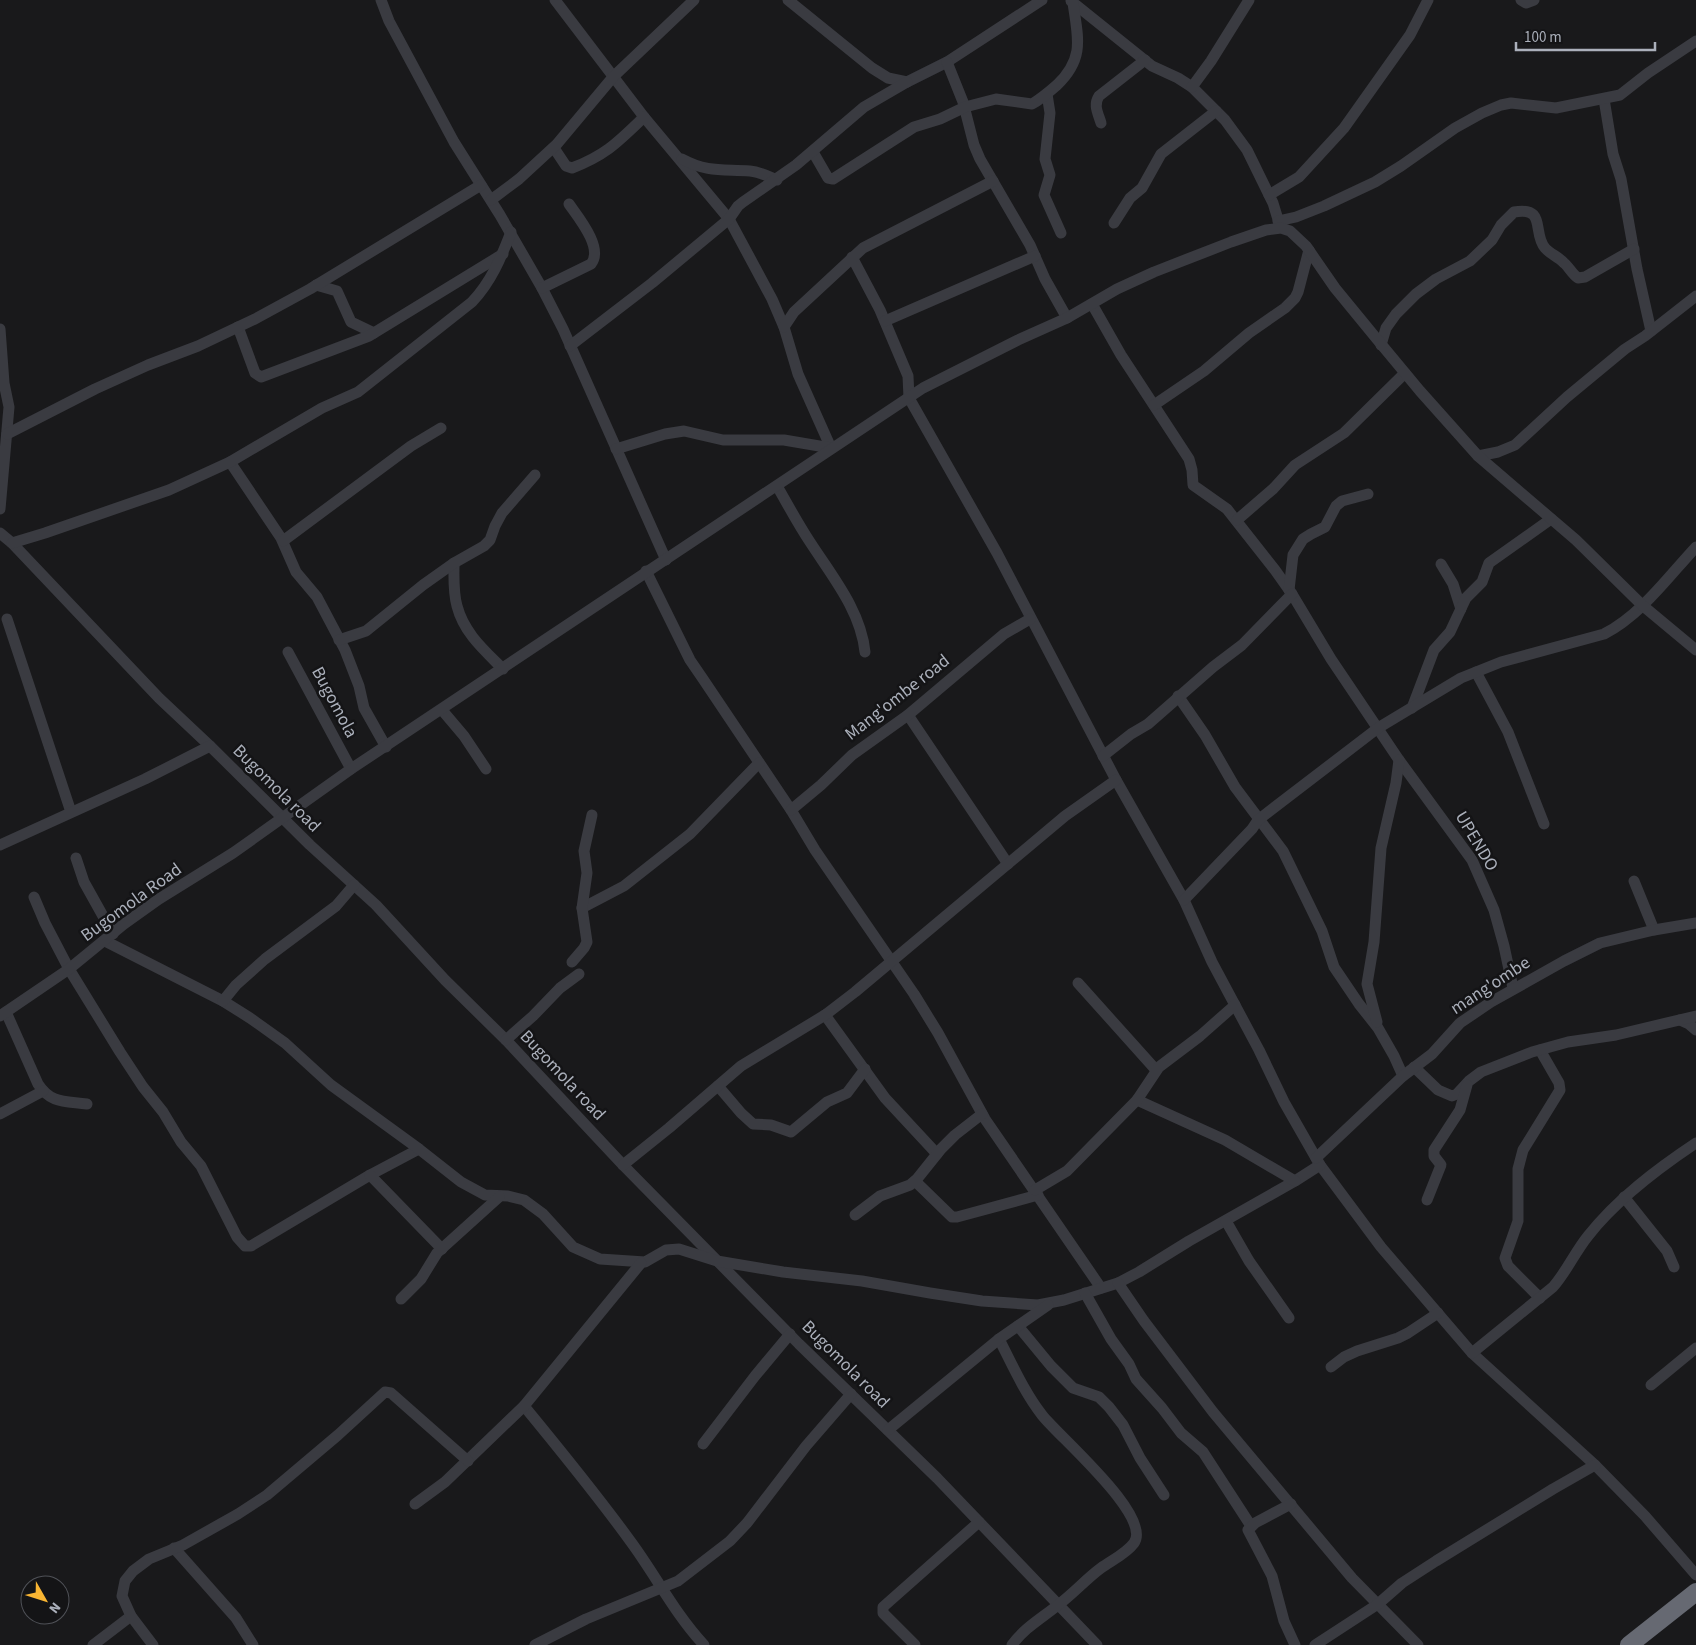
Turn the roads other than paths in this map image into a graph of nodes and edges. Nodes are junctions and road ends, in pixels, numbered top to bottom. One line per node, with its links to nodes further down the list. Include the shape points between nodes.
1 (381, 0): 28 (street, via 454,142)
2 (554, 0): 14 (street)
3 (694, 0): 14 (street)
4 (788, 0): 15 (street, via 872,68 888,78)
5 (1042, 0): 13 (street)
6 (1249, 0): 16 (street)
7 (1428, 0): 29 (street, via 1410,35 1344,128 1299,177)
8 (1521, 0): 9 (street, via 1526,3)
9 (1534, 0)
10 (1072, 1): 12 (street); 17 (street, via 1078,38 1076,59 1064,78)
11 (1696, 41): 18 (street, Bugomola Road, via 1620,95)
12 (1145, 60): 16 (street); 22 (street, via 1099,96 1096,107)
13 (947, 62): 15 (street); 19 (street)
14 (613, 77): 21 (street); 23 (street)
15 (907, 82): 24 (street, via 864,107)
16 (1192, 87): 20 (street)
17 (1047, 94): 19 (street, via 1032,104 996,98); 36 (street, via 1050,113 1045,159 1050,175 1044,195)
18 (1604, 100): 34 (street, Bugomola Road, via 1556,108 1511,103 1501,105 1455,128 1374,182); 37 (street)
19 (965, 107): 24 (street, via 914,127 832,179 828,178); 27 (street, via 974,145)
20 (1216, 111): 29 (street, via 1247,150); 33 (street, via 1161,154 1142,188 1130,198)
21 (644, 117): 23 (street, via 602,155 572,168 566,166); 25 (street)
22 (1101, 123)
23 (554, 148): 30 (street)
24 (813, 152): 26 (street)
25 (676, 156): 26 (street, via 702,169 751,171); 32 (street)
26 (776, 180): 32 (street, via 738,206)
27 (993, 182): 40 (street); 41 (street, via 881,238)
28 (481, 185): 30 (street); 42 (street)
29 (1269, 195): 34 (street)
30 (491, 200): 35 (street)
31 (569, 204): 43 (street, via 588,232 594,260)
32 (729, 219): 49 (street, via 762,278); 54 (street)
33 (1114, 223)
34 (1279, 224): 38 (street); 45 (street, Bugomola Road, via 1188,258)
35 (511, 232): 39 (street); 43 (street)
36 (1062, 233)
37 (1634, 249): 51 (street); 53 (street, via 1578,278 1543,245 1533,213 1514,212 1470,261 1436,279 1396,314 1386,328)
38 (1309, 250): 53 (street, via 1335,288); 57 (street, via 1294,300)
39 (503, 254): 52 (street); 63 (street, via 484,289 472,302 366,386)
40 (1035, 256): 46 (street); 47 (street)
41 (852, 257): 47 (street); 49 (street, via 794,312)
42 (316, 285): 48 (street); 52 (street, via 337,291 350,322)
43 (542, 288): 54 (street)
44 (1696, 296): 51 (street)
45 (1092, 304): 46 (street, Bugomola Road); 57 (street, UPENDO, via 1120,355)
46 (1067, 318): 56 (street, Bugomola Road, via 1018,340)
47 (885, 321): 56 (street, via 908,376)
48 (238, 327): 52 (street, via 256,373 261,377); 59 (street, via 110,382)
49 (784, 327): 60 (street, via 798,374)
50 (0, 329): 59 (street, via 9,408)
51 (1651, 331): 62 (street, via 1624,349 1515,445)
52 (374, 333)
53 (1382, 345): 55 (street)
54 (570, 346): 61 (street)
55 (1405, 373): 62 (street); 69 (street, via 1344,433 1295,465)
56 (909, 398): 60 (street, Bugomola Road); 81 (street, via 997,553)
57 (1154, 405): 69 (street, UPENDO, via 1189,459 1193,485)
58 (441, 428): 71 (street)
59 (7, 434): 67 (street)
60 (831, 448): 61 (street, via 784,440 723,440 684,431); 65 (street, Bugomola Road)
61 (616, 450): 73 (street)
62 (1478, 456): 68 (street)
63 (230, 462): 70 (street, via 169,490 45,533); 71 (street)
64 (535, 474): 74 (street, via 502,513 488,544)
65 (777, 486): 73 (street, Bugomola Road); 85 (street, via 854,613)
66 (1368, 494): 77 (street, via 1342,501 1326,527 1303,539 1293,555)
67 (0, 510)
68 (1551, 518): 78 (street); 79 (street, via 1491,561 1482,582 1466,598)
69 (1237, 520): 77 (street, UPENDO)
70 (4, 539): 93 (street, Bugomola road, via 158,698)
71 (282, 541): 82 (street, via 296,572 317,597)
72 (1696, 547): 78 (street)
73 (666, 560): 76 (street, Bugomola Road)
74 (454, 563): 82 (street, via 366,631); 86 (street, via 455,598 461,617 476,642)
75 (1441, 564): 79 (street, via 1453,584)
76 (646, 571): 86 (street, Bugomola Road); 97 (street, via 690,660)
77 (1291, 592): 88 (street, via 1242,645); 92 (street, UPENDO)
78 (1642, 605): 83 (street); 87 (street, via 1604,634)
79 (1461, 609): 89 (street, via 1448,635 1434,650)
80 (7, 619): 102 (street)
81 (1030, 619): 91 (street, Mang'ombe road, via 1004,634); 95 (street)
82 (339, 640): 94 (street, via 364,708)
83 (1696, 650)
84 (288, 652): 98 (street, Bugomola)
85 (865, 652)
86 (503, 669): 90 (street, Bugomola Road)
87 (1476, 672): 89 (street); 106 (street, via 1508,732)
88 (1178, 696): 95 (street, via 1148,724); 105 (street)
89 (1412, 708): 92 (street)
90 (442, 710): 94 (street, Bugomola Road); 99 (street)
91 (908, 715): 101 (street, Mang'ombe road, via 852,755); 109 (street)
92 (1378, 728): 96 (street, UPENDO); 105 (street)
93 (210, 746): 102 (street, Bugomola Road); 104 (street, Bugomola road)
94 (386, 747): 98 (street, Bugomola Road)
95 (1103, 756): 100 (street)
96 (1399, 760): 123 (street, UPENDO, via 1472,860 1494,910); 130 (street, via 1398,778 1381,848 1374,942 1367,984)
97 (759, 764): 101 (street); 114 (street, via 708,818 657,862 624,886)
98 (351, 769): 104 (street, Bugomola Road)
99 (486, 769)
100 (1116, 780): 109 (street, via 1065,816); 113 (street)
101 (791, 810): 119 (street)
102 (70, 812): 107 (street, Bugomola Road)
103 (592, 815): 114 (street, via 584,851 587,876)
104 (283, 819): 111 (street, Bugomola road); 117 (street, Bugomola Road, via 159,899)
105 (1258, 820): 113 (street); 130 (street, via 1278,845 1301,886 1337,972)
106 (1544, 824)
107 (0, 845)
108 (76, 858): 117 (street)
109 (1008, 864): 119 (street)
110 (1634, 881): 116 (street)
111 (354, 885): 124 (street, via 336,906 265,959); 132 (street, Bugomola road)
112 (34, 897): 120 (street)
113 (1184, 900): 125 (street)
114 (582, 908): 118 (street, via 587,942)
115 (1696, 923): 116 (street, mang'ombe)
116 (1654, 930): 123 (street, mang'ombe, via 1600,943)
117 (109, 937): 120 (street, Bugomola Road); 124 (street)
118 (572, 962)
119 (891, 962): 127 (street); 144 (street, via 938,1033)
120 (69, 970): 126 (street, Bugomola Road); 150 (street, via 124,1059 201,1166 236,1236 245,1246 251,1246)
121 (579, 974): 132 (street)
122 (1078, 983): 136 (street)
123 (1513, 988): 134 (street, mang'ombe, via 1467,1018 1432,1054)
124 (223, 1001): 146 (street, via 270,1032 331,1085)
125 (1235, 1005): 136 (street); 148 (street)
126 (3, 1014): 140 (street)
127 (825, 1015): 135 (street); 139 (street, via 741,1066)
128 (1696, 1016): 129 (street)
129 (1680, 1020): 131 (street); 133 (street)
130 (1378, 1028): 137 (street)
131 (1696, 1030)
132 (506, 1040): 149 (street, Bugomola road)
133 (1540, 1050): 138 (street, via 1494,1066); 166 (street, via 1560,1090 1523,1150 1518,1169 1518,1222 1505,1258 1508,1266)
134 (1414, 1066): 137 (street, mang'ombe); 138 (street, via 1438,1090 1450,1096 1457,1094)
135 (865, 1069): 139 (street, via 848,1093 827,1102 791,1132 771,1125 753,1124); 147 (street, via 885,1098)
136 (1156, 1070): 141 (street)
137 (1403, 1076): 148 (street, mang'ombe)
138 (1467, 1083): 156 (street, via 1460,1110 1434,1150 1434,1156 1441,1165)
139 (718, 1086): 149 (street)
140 (43, 1092): 142 (street, via 57,1099); 143 (street)
141 (1137, 1100): 152 (street, via 1225,1140); 153 (street, via 1067,1171)
142 (87, 1104)
143 (0, 1114)
144 (982, 1114): 147 (street); 153 (street)
145 (1696, 1143): 155 (street)
146 (419, 1149): 150 (street); 154 (street, via 461,1182 485,1195)
147 (937, 1154): 151 (street)
148 (1318, 1161): 152 (street, mang'ombe); 169 (street, via 1381,1247)
149 (623, 1165): 160 (street, Bugomola road)
150 (370, 1175): 159 (street)
151 (915, 1181): 153 (street, via 952,1217); 157 (street, via 880,1196)
152 (1294, 1181): 158 (street, mang'ombe)
153 (1036, 1192): 164 (street)
154 (499, 1197): 159 (street); 161 (street, via 520,1198 527,1202 580,1251 600,1258)
155 (1624, 1197): 162 (street, via 1667,1251); 166 (street, via 1587,1236 1562,1277)
156 (1427, 1200)
157 (855, 1215)
158 (1226, 1221): 163 (street, mang'ombe); 170 (street)
159 (442, 1248): 167 (street)
160 (717, 1261): 161 (street, via 673,1248); 168 (street, via 982,1301 1024,1305); 172 (street, Bugomola road)
161 (641, 1263): 179 (street)
162 (1674, 1267)
163 (1118, 1283): 164 (street, mang'ombe); 186 (street, via 1213,1412)
164 (1101, 1288): 165 (street, mang'ombe)
165 (1085, 1293): 168 (street, mang'ombe); 188 (street, via 1136,1379 1181,1434 1203,1452)
166 (1540, 1298): 175 (street)
167 (401, 1299)
168 (1052, 1303): 171 (street)
169 (1438, 1313): 175 (street); 176 (street, via 1408,1333 1357,1351)
170 (1289, 1318)
171 (1018, 1326): 173 (street); 184 (street, via 1073,1388 1099,1397 1109,1407)
172 (790, 1334): 178 (street, Bugomola road); 181 (street)
173 (999, 1339): 180 (street); 194 (street, via 1036,1407 1093,1467 1130,1514 1136,1528 1137,1537 1133,1544)
174 (1696, 1348): 177 (street)
175 (1472, 1353): 183 (street)
176 (1331, 1367)
177 (1651, 1385)
178 (851, 1394): 180 (street, Bugomola road); 191 (street, via 738,1533 696,1568)
179 (524, 1406): 182 (street); 191 (street, via 582,1476)
180 (888, 1430): 187 (street, Bugomola road)
181 (703, 1444)
182 (468, 1461): 185 (street, via 434,1492); 189 (street, via 391,1393 384,1392 266,1495)
183 (1595, 1465): 190 (street); 193 (street, via 1436,1561 1402,1583)
184 (1164, 1495)
185 (415, 1504)
186 (1291, 1504): 188 (street); 193 (street, via 1352,1578)
187 (979, 1522): 194 (street, Bugomola road); 201 (street, via 882,1607 883,1613)
188 (1251, 1526): 204 (street, via 1248,1532 1272,1576)
189 (174, 1548): 195 (street, via 149,1559 133,1570 125,1581 122,1596); 199 (street, via 236,1618)
190 (1696, 1574)
191 (662, 1589): 196 (street); 200 (street, via 586,1619)
192 (1696, 1592): 207 (highway)
193 (1378, 1604): 205 (street); 206 (street)
194 (1058, 1606): 202 (street); 203 (street, Bugomola road)
195 (130, 1616): 197 (street); 198 (street)
196 (702, 1644)
197 (94, 1645)
198 (153, 1645)
199 (254, 1645)
200 (535, 1645)
201 (914, 1645)
202 (1012, 1645)
203 (1096, 1645)
204 (1294, 1645)
205 (1316, 1645)
206 (1418, 1645)
207 (1629, 1645)

